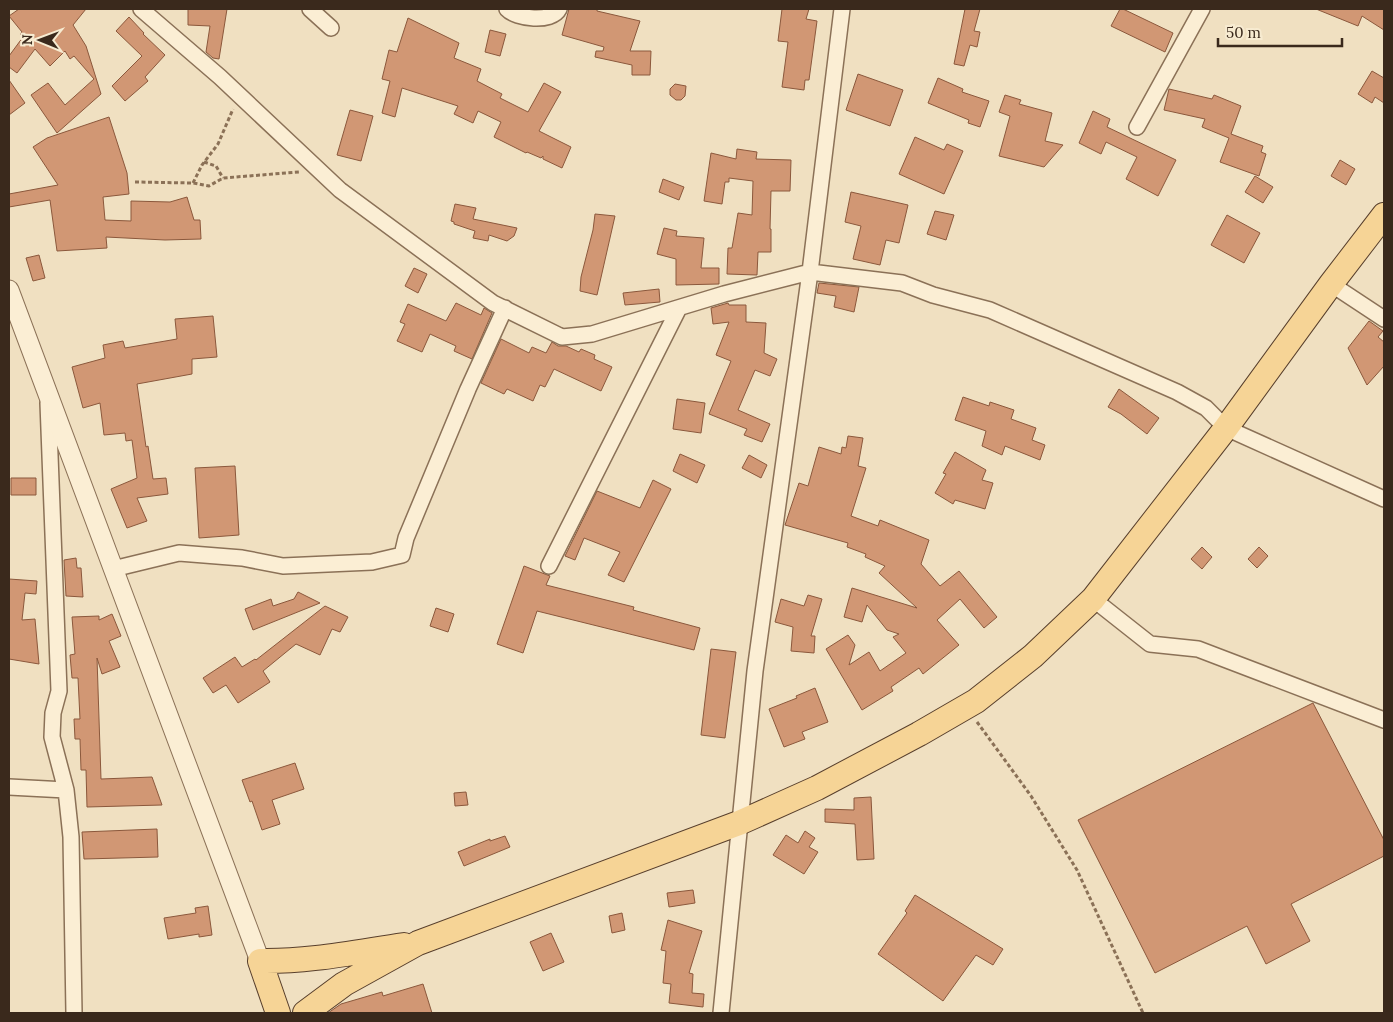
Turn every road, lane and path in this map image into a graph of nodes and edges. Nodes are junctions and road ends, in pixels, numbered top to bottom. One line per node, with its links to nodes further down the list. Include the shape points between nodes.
1 (141, 9): 8 (street)
2 (310, 9): 7 (street)
3 (506, 9): 4 (street, via 522,16 546,18)
4 (559, 9)
5 (842, 9): 16 (street)
6 (1202, 9): 9 (street)
7 (331, 28)
8 (239, 95): 10 (path, via 218,144); 11 (street)
9 (1137, 127)
10 (204, 162): 12 (path, via 216,166); 14 (path)
11 (319, 170): 12 (path); 19 (street, via 355,201 493,303)
12 (223, 178): 14 (path, via 209,186)
13 (135, 182): 14 (path)
14 (193, 183)
15 (1384, 215): 17 (main road)
16 (810, 272): 20 (street); 23 (street, via 902,283 990,310 1177,392 1206,408); 32 (street, via 755,670)
17 (1331, 284): 21 (street); 23 (main road)
18 (9, 290): 22 (street)
19 (505, 308): 20 (street, via 562,337 592,334); 26 (street, via 409,529 402,555 372,562 283,566 242,558 179,553)
20 (679, 308): 25 (street)
21 (1384, 319)
22 (47, 390): 26 (street); 31 (street, via 59,690 53,713 52,737)
23 (1226, 428): 24 (street); 27 (main road)
24 (1384, 499)
25 (549, 566)
26 (113, 569): 34 (street)
27 (1093, 599): 28 (main road, via 1033,656); 29 (street, via 1150,644 1198,648)
28 (966, 707): 32 (main road, via 817,788); 39 (path, via 1031,796 1077,870)
29 (1384, 720)
30 (9, 787): 31 (street)
31 (66, 790): 35 (street, via 71,837)
32 (739, 823): 33 (main road); 38 (street)
33 (418, 944): 34 (main road); 37 (main road, via 344,984)
34 (260, 962): 36 (main road)
35 (74, 1013)
36 (278, 1013)
37 (305, 1013)
38 (721, 1013)
39 (1143, 1013)

